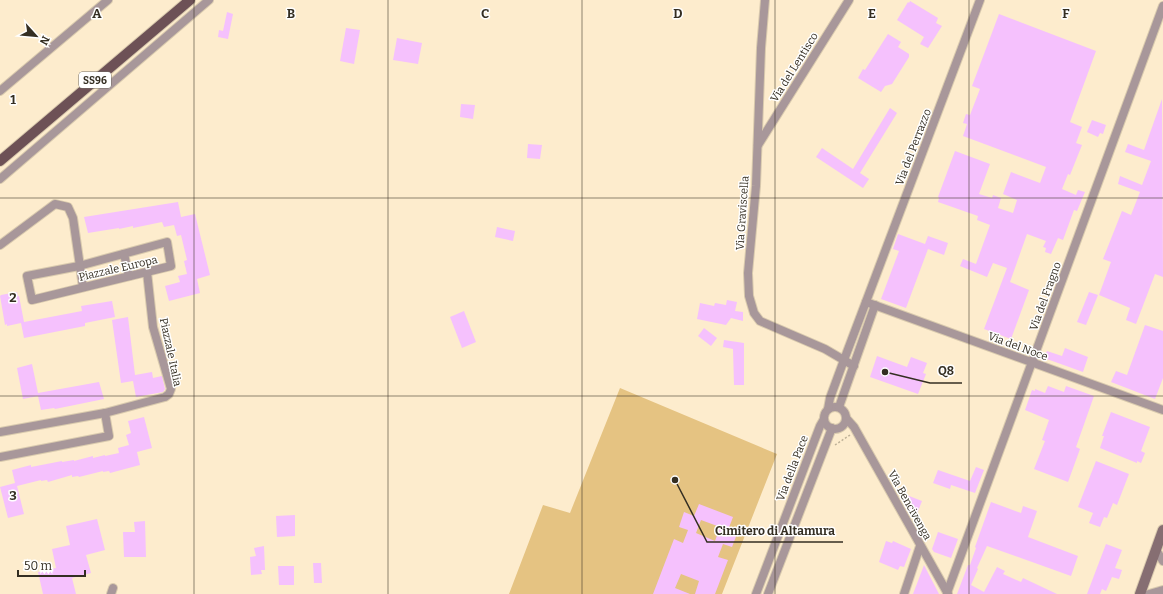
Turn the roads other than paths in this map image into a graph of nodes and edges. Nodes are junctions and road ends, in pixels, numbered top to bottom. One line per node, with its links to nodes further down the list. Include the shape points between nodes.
1 (108, 0): 8 (street)
2 (190, 0): 10 (main road, SS96)
3 (209, 0): 11 (street)
4 (765, 0): 9 (street, Via Graviscella)
5 (848, 0): 9 (street, Via del Lentisco)
6 (980, 0): 18 (street, Via del Perrazzo)
7 (1163, 6): 21 (street, Via del Fragno)
8 (0, 91)
9 (757, 145): 20 (street, Via Graviscella, via 748,273 754,313 760,321)
10 (0, 161)
11 (0, 180)
12 (0, 245): 14 (street, Piazzale Europa, via 55,204 68,207 73,218)
13 (124, 254): 14 (street, Piazzale Europa); 15 (street, Piazzale Europa, via 167,242 172,266); 16 (street)
14 (79, 266): 17 (street); 17 (street, Piazzale Europa, via 27,276 32,300)
15 (147, 272): 16 (street, Piazzale Europa); 26 (street, Piazzale Italia, via 154,327 170,389 169,394 165,398)
16 (129, 276): 17 (street, Piazzale Europa)
17 (83, 287)
18 (866, 302): 19 (street, Via del Noce); 20 (street)
19 (875, 306): 21 (street, Via del Noce); 22 (street)
20 (844, 360): 22 (street, Via Graviscella); 24 (street)
21 (1032, 362): 25 (street, Via del Noce); 40 (street, Via del Fragno)
22 (854, 366): 23 (street)
23 (839, 407): 24 (street); 28 (street, via 844,411)
24 (828, 409): 27 (street)
25 (1163, 410)
26 (105, 413): 30 (street, Piazzale Italia); 31 (street, via 109,436)
27 (824, 419): 29 (street, via 827,426); 37 (street, Via della Pace)
28 (845, 421): 29 (street, via 838,428); 33 (street, Via Bencivenga, via 855,429)
29 (832, 428): 38 (street, Via della Pace)
30 (0, 432)
31 (0, 457)
32 (1163, 530): 34 (main road)
33 (920, 546): 39 (street); 40 (street, Via Bencivenga)
34 (1156, 550): 35 (street); 41 (main road)
35 (1163, 561)
36 (1163, 590): 42 (street)
37 (756, 594)
38 (768, 594)
39 (904, 594)
40 (947, 594)
41 (1140, 594)
42 (1149, 594)

